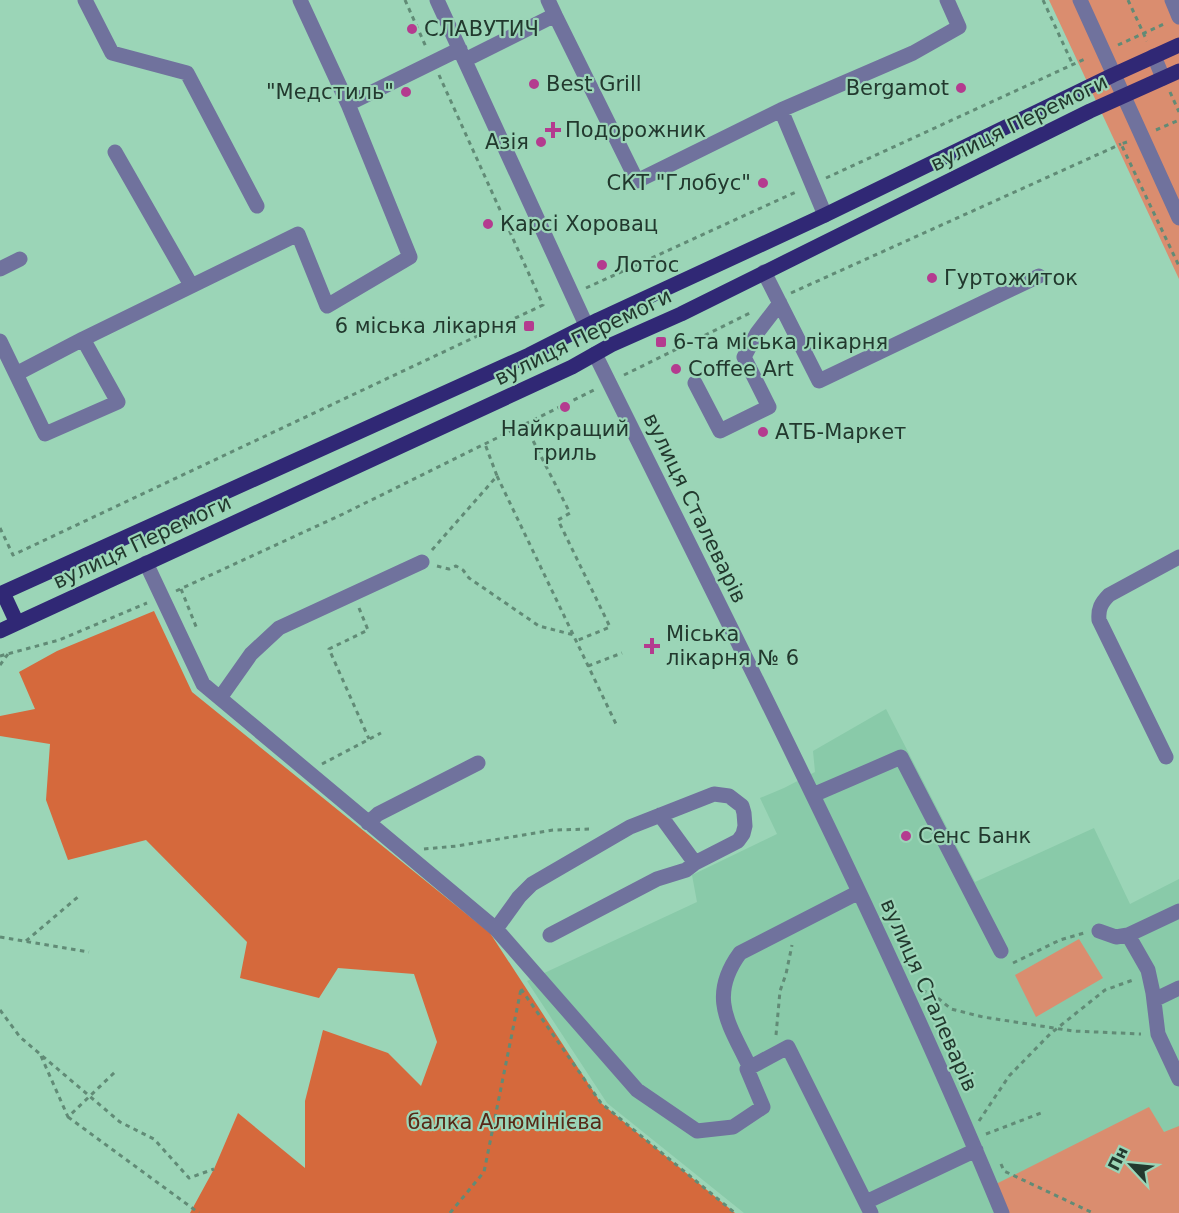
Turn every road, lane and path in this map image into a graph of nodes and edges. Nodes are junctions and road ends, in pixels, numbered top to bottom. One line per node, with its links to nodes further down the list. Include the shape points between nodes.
1 (85, 0): 31 (street, via 112,53 187,73)
2 (300, 0): 26 (street)
3 (405, 0): 19 (path)
4 (437, 0): 16 (street)
5 (548, 0): 11 (street)
6 (947, 0): 27 (street, via 960,27 913,53)
7 (1043, 0): 20 (path)
8 (1080, 0): 23 (street)
9 (1128, 0): 13 (path)
10 (1172, 0): 12 (street)
11 (555, 15): 16 (street); 27 (street, via 637,182)
12 (1175, 18): 13 (path)
13 (1144, 33): 14 (path); 17 (path)
14 (1117, 45)
15 (1179, 45): 17 (main road, вулиця Перемоги)
16 (462, 55): 19 (street); 40 (street)
17 (1154, 56): 23 (main road, вулиця Перемоги); 24 (street)
18 (1087, 58): 20 (path)
19 (433, 62): 26 (street); 51 (path, via 543,305 13,555)
20 (1073, 65): 21 (path)
21 (1068, 67)
22 (1179, 71): 24 (main road, вулиця Перемоги)
23 (1113, 75): 25 (street); 32 (main road, вулиця Перемоги)
24 (1163, 78): 25 (main road, вулиця Перемоги); 28 (path)
25 (1123, 96): 33 (street); 36 (main road, вулиця Перемоги)
26 (348, 104): 38 (street, via 410,256 327,306 298,234)
27 (781, 110): 32 (street)
28 (1179, 112)
29 (1121, 144): 39 (path)
30 (116, 152): 38 (street)
31 (257, 206)
32 (825, 214): 40 (main road, вулиця Перемоги)
33 (1179, 218)
34 (20, 259): 35 (street)
35 (0, 269)
36 (764, 272): 39 (street); 43 (main road, вулиця Перемоги)
37 (1039, 276): 39 (street, via 819,381)
38 (191, 285): 41 (street)
39 (779, 301): 45 (path); 46 (street, via 744,357 769,406 720,431)
40 (587, 327): 55 (main road, вулиця Перемоги)
41 (83, 339): 44 (street); 44 (street, via 118,402 45,434)
42 (0, 341): 44 (street)
43 (596, 354): 45 (street, вулиця Сталеварів); 54 (main road, вулиця Перемоги)
44 (16, 374)
45 (610, 383): 47 (path); 72 (street, вулиця Сталеварів)
46 (695, 383)
47 (525, 424): 48 (path); 60 (path, via 570,513 558,520 610,627)
48 (485, 444): 49 (path); 50 (path)
49 (497, 476): 53 (path); 59 (path)
50 (343, 514)
51 (0, 528)
52 (1179, 557): 69 (street, via 1109,595 1098,612)
53 (422, 562): 56 (street); 59 (path, via 449,569 456,566 539,626)
54 (146, 563): 57 (main road, вулиця Перемоги); 65 (street, via 203,684)
55 (1, 591): 57 (main road)
56 (353, 594): 65 (street, via 279,628 251,654); 68 (path, via 368,630 329,649)
57 (17, 623): 58 (main road, вулиця Перемоги)
58 (0, 631)
59 (574, 635): 60 (path)
60 (576, 641): 64 (path)
61 (9, 652): 63 (path)
62 (622, 653): 64 (path)
63 (0, 665)
64 (588, 666): 66 (path)
65 (220, 698): 74 (street)
66 (616, 724)
67 (381, 733): 68 (path)
68 (369, 739): 71 (path)
69 (1166, 757)
70 (478, 763): 74 (street, via 378,814)
71 (321, 765)
72 (813, 795): 78 (street, вулиця Сталеварів); 88 (street, via 901,757)
73 (660, 815): 75 (street); 77 (street); 77 (street, via 714,794 729,796 741,806 745,819 741,838)
74 (368, 823): 82 (street)
75 (619, 833): 76 (path, via 588,828 553,830); 82 (street, via 532,884)
76 (419, 849)
77 (695, 863): 84 (street)
78 (859, 892): 81 (street); 108 (street, вулиця Сталеварів)
79 (79, 896): 87 (path)
80 (1179, 911): 85 (street)
81 (799, 923): 97 (path, via 777,1007); 99 (street, via 740,953 726,977 723,1005 733,1036)
82 (496, 929): 99 (street, via 637,1090 697,1131 733,1127 763,1107 747,1069)
83 (1099, 931): 85 (street, via 1116,937); 88 (path, via 1060,940 1010,965)
84 (550, 935)
85 (1128, 935): 90 (street)
86 (0, 937): 87 (path)
87 (26, 941): 89 (path)
88 (1001, 951)
89 (89, 952)
90 (1149, 975): 93 (street); 95 (path, via 1105,990)
91 (1179, 988): 93 (street)
92 (914, 989): 95 (path, via 932,993 951,1009)
93 (1154, 1000): 96 (street)
94 (0, 1010): 98 (path, via 20,1037)
95 (1056, 1029): 96 (path); 106 (path, via 1009,1076)
96 (1158, 1034): 101 (street)
97 (775, 1053): 99 (street); 111 (street, via 788,1047)
98 (40, 1054): 102 (path); 105 (path)
99 (750, 1068)
100 (116, 1071): 102 (path)
101 (1179, 1080)
102 (90, 1096): 105 (path); 110 (path, via 120,1122 154,1138 189,1178)
103 (974, 1110): 106 (path)
104 (1041, 1113): 107 (path)
105 (68, 1117): 112 (path)
106 (979, 1121): 107 (path)
107 (986, 1134): 108 (path)
108 (983, 1147): 111 (street); 115 (street, вулиця Сталеварів)
109 (999, 1162): 116 (path, via 1004,1171)
110 (214, 1169)
111 (869, 1208)
112 (199, 1213)
113 (450, 1213): 114 (path, via 484,1172 521,989 601,1103)
114 (735, 1213)
115 (1002, 1213)
116 (1093, 1213)

